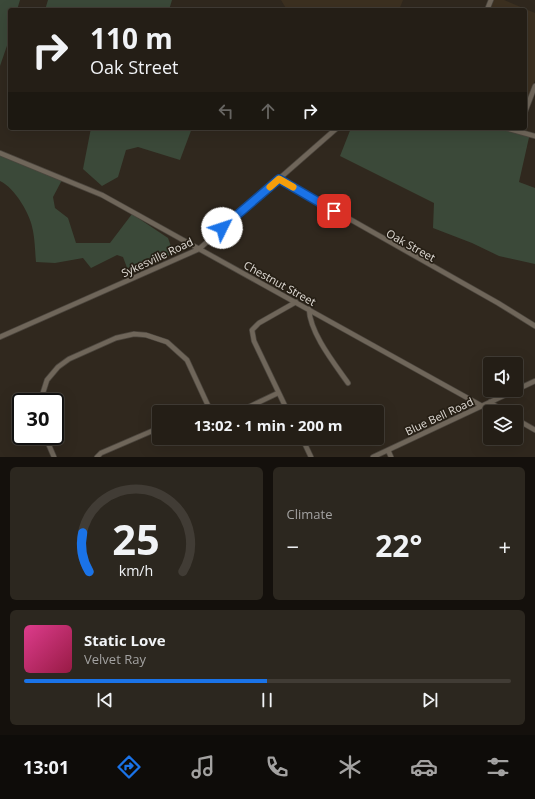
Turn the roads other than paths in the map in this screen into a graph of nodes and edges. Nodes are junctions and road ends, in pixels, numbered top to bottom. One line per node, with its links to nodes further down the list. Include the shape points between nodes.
1 (535, 86): 2 (street)
2 (527, 107)
3 (335, 130): 7 (street, Sykesville Road)
4 (518, 130): 5 (street)
5 (535, 136)
6 (0, 153): 8 (street, Chestnut Street, via 102,195)
7 (279, 179): 8 (street, Sykesville Road); 11 (street, Oak Street)
8 (199, 249): 9 (street, Chestnut Street); 12 (street, Sykesville Road)
9 (296, 302): 10 (street, Chestnut Street); 16 (street, via 259,323 252,330 254,341)
10 (309, 309): 14 (street, via 316,334); 24 (street, Chestnut Street)
11 (535, 326)
12 (0, 337)
13 (535, 381): 15 (street, Blue Bell Road)
14 (348, 383)
15 (523, 387)
16 (278, 392): 21 (street); 22 (street)
17 (43, 393): 20 (street, via 47,380 69,359 116,338 134,334 167,342 187,360)
18 (501, 397): 19 (street, Blue Bell Road)
19 (490, 402): 23 (street); 24 (street, Blue Bell Road)
20 (208, 405)
21 (252, 405)
22 (284, 405)
23 (494, 405)
24 (482, 406): 30 (street, Blue Bell Road)
25 (523, 424): 26 (street)
26 (535, 430)
27 (152, 431): 32 (street, via 125,441)
28 (49, 445): 31 (street)
29 (305, 445): 33 (street)
30 (388, 450): 34 (street, Blue Bell Road); 35 (street)
31 (54, 457)
32 (97, 457)
33 (311, 457)
34 (374, 457)
35 (391, 457)

